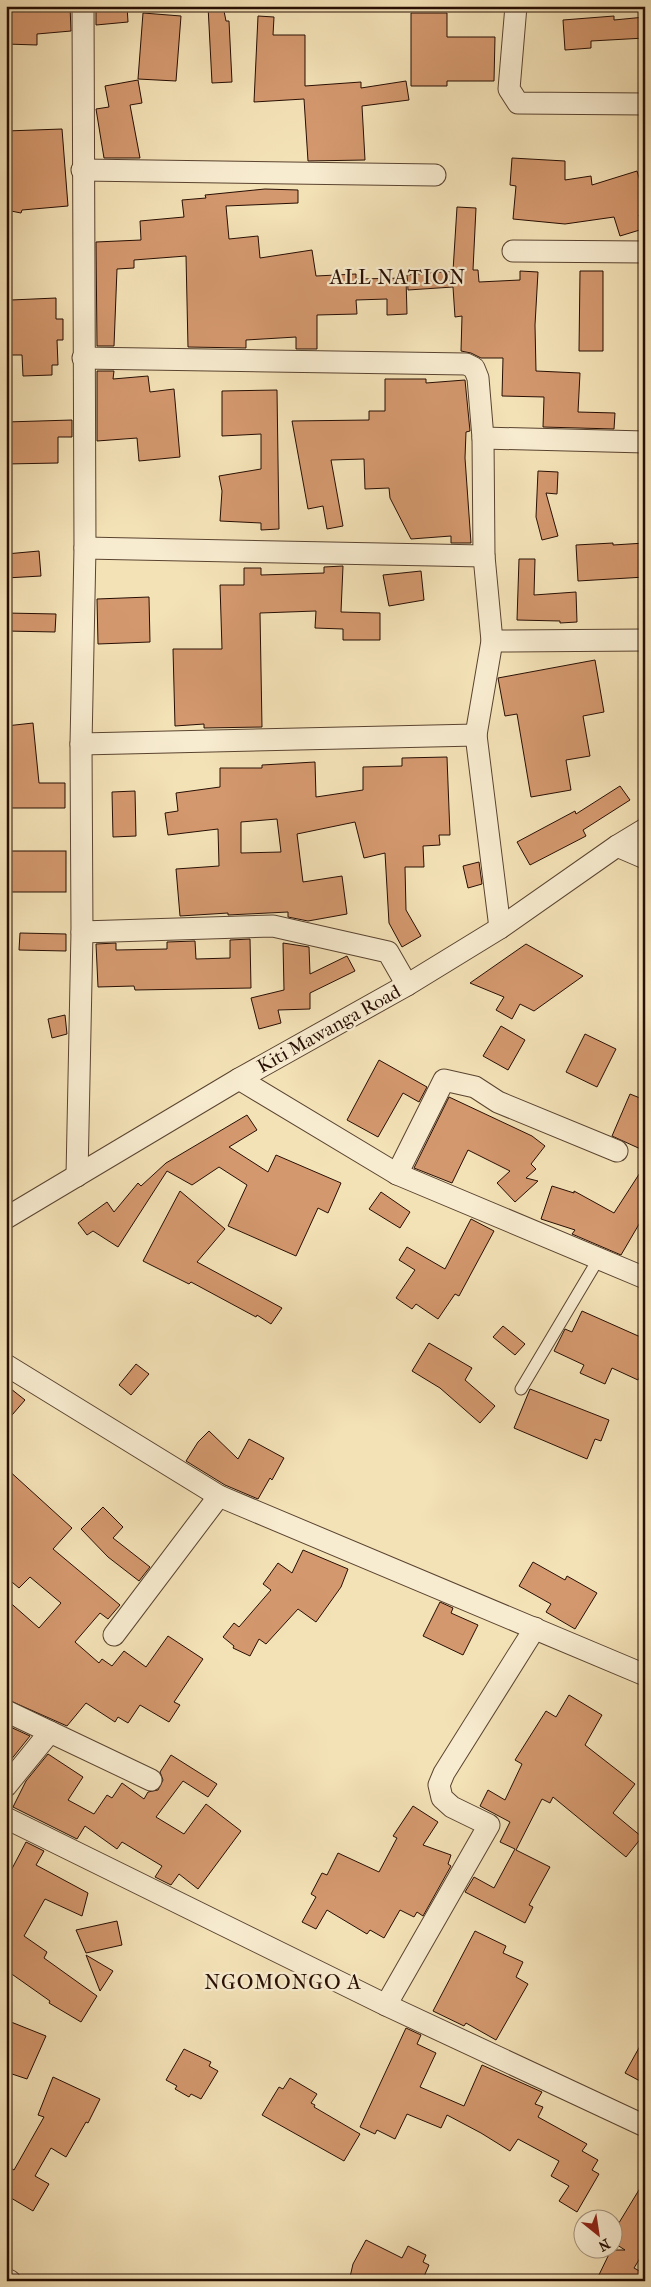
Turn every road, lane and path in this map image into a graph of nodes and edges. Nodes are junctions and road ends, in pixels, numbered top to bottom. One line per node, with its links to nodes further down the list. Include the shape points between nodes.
1 (83, 6): 4 (street)
2 (516, 6): 3 (street, via 509,89 518,103)
3 (645, 104)
4 (82, 170): 5 (street); 8 (street)
5 (435, 175)
6 (513, 251): 7 (street)
7 (645, 252)
8 (83, 358): 9 (street, via 466,364 474,368 478,378); 11 (street)
9 (483, 438): 10 (street); 12 (street)
10 (645, 442)
11 (85, 548): 12 (street); 16 (street)
12 (484, 556): 14 (street)
13 (645, 640): 14 (street)
14 (492, 641): 15 (street)
15 (476, 734): 16 (street); 20 (street)
16 (81, 744): 21 (street)
17 (645, 829): 18 (street, Kiti Mawanga Road)
18 (617, 846): 19 (street); 20 (street, Kiti Mawanga Road)
19 (645, 858)
20 (500, 928): 22 (street, Kiti Mawanga Road)
21 (82, 932): 22 (street, via 273,926 388,952); 26 (street)
22 (408, 985): 23 (street, Kiti Mawanga Road)
23 (239, 1079): 25 (street); 26 (street, Kiti Mawanga Road)
24 (617, 1151): 25 (street, via 498,1102 475,1087 444,1080)
25 (397, 1174): 28 (street)
26 (77, 1176): 27 (street, Kiti Mawanga Road)
27 (6, 1218)
28 (599, 1258): 29 (street); 31 (lane)
29 (645, 1278)
30 (6, 1365): 32 (street)
31 (521, 1389)
32 (219, 1496): 33 (street); 34 (street)
33 (535, 1628): 35 (street); 41 (street, via 444,1773 440,1786 442,1798 489,1825)
34 (114, 1635)
35 (645, 1675)
36 (6, 1711): 37 (street)
37 (50, 1732): 38 (street); 39 (street)
38 (151, 1780)
39 (6, 1786)
40 (6, 1818): 41 (street)
41 (386, 2005): 42 (street)
42 (645, 2126)
43 (6, 2279): 44 (street)
44 (10, 2281)

